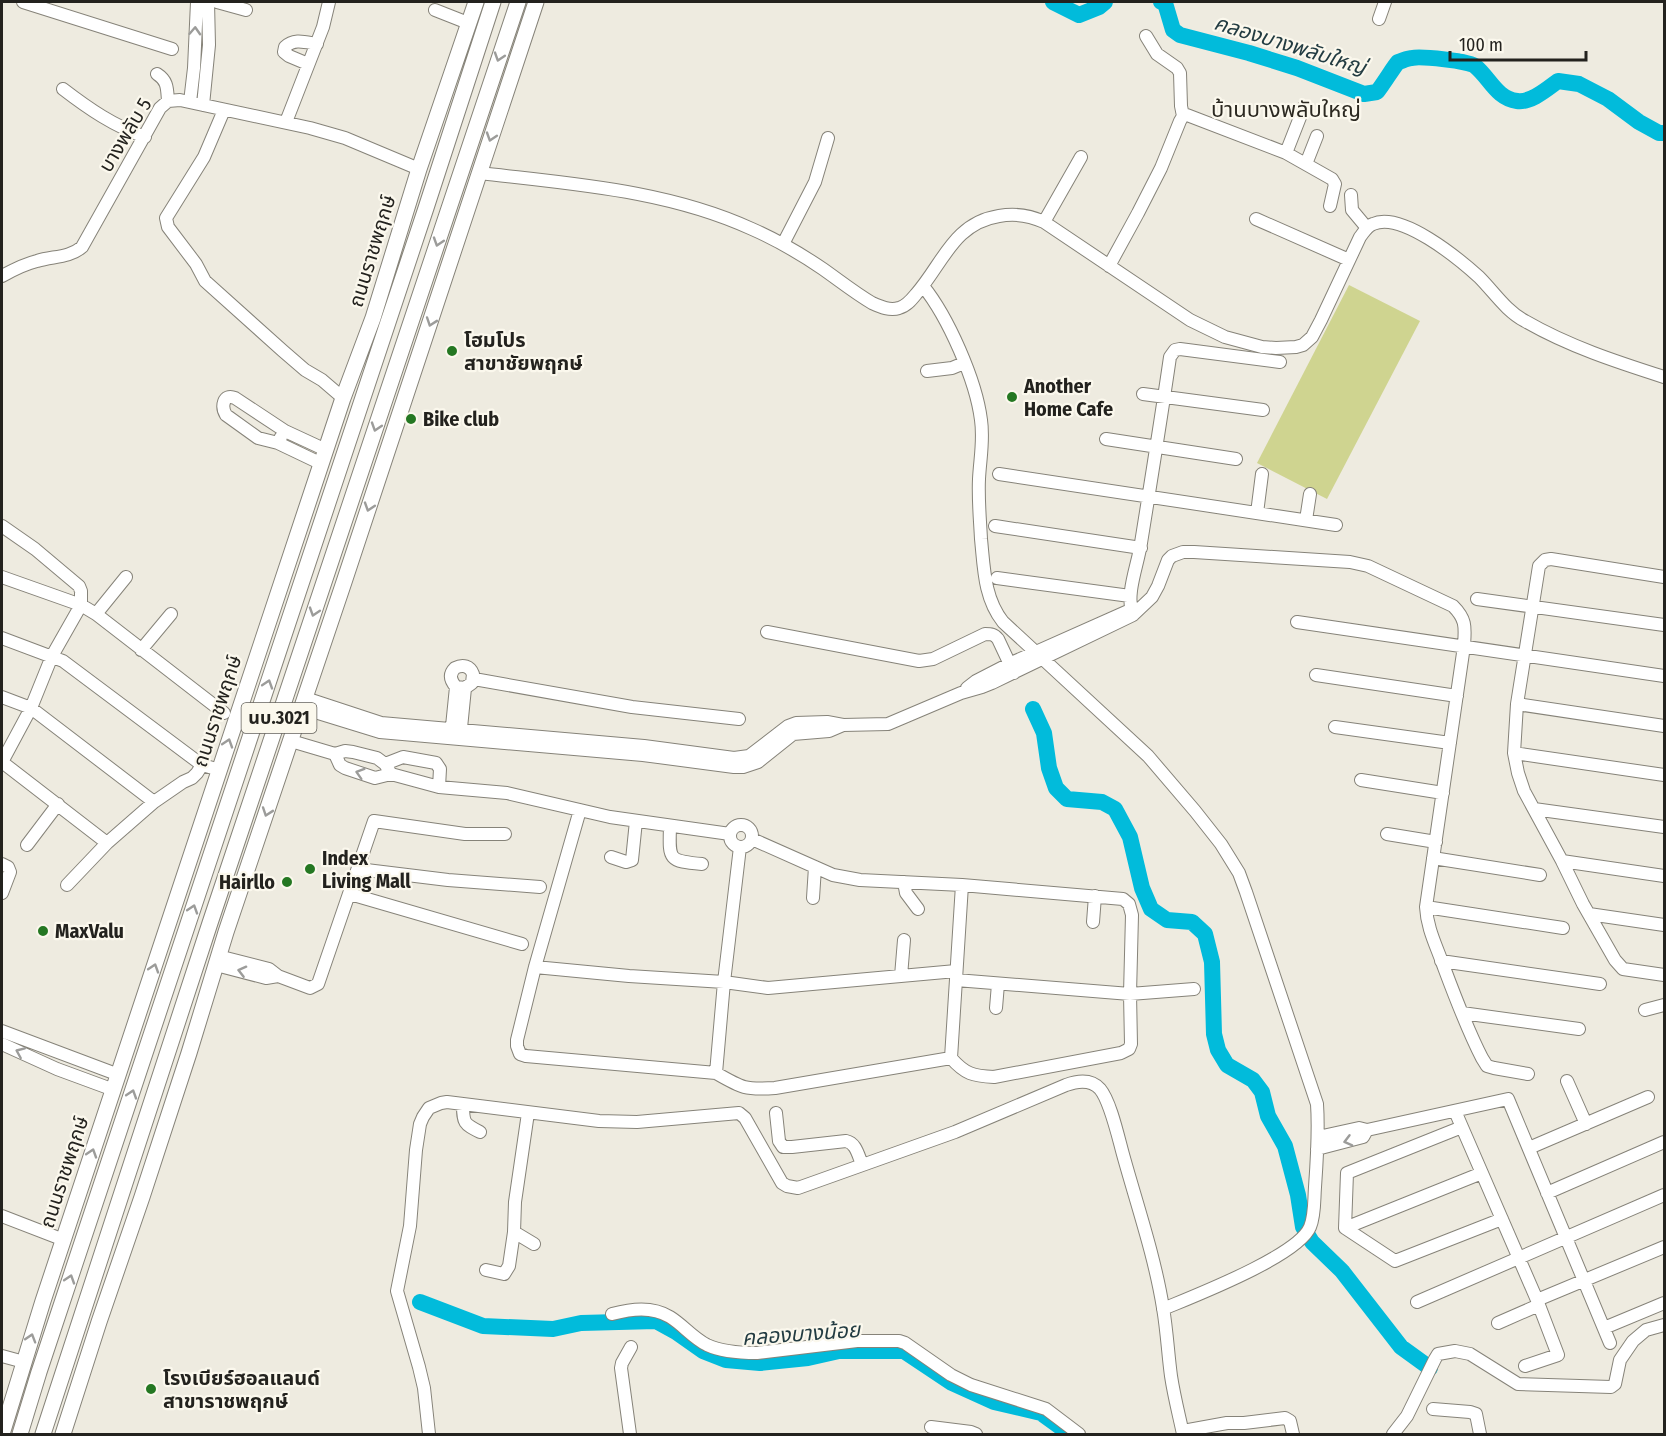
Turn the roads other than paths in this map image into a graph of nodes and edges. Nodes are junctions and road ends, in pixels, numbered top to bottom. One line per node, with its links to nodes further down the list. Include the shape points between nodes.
1 (23, 2): 11 (street)
2 (197, 2): 19 (street, one-way to 2)
3 (208, 2): 19 (street, via 209,45)
4 (217, 2): 12 (street)
5 (329, 2): 17 (street)
6 (476, 2): 15 (main road, ถนนราชพฤกษ์ / นบ.3021)
7 (493, 2): 40 (main road, ถนนราชพฤกษ์ / นบ.3021)
8 (518, 2): 177 (main road, นบ.3021, one-way to 177)
9 (536, 2): 37 (main road, นบ.3021, one-way to 37)
10 (1385, 2): 14 (street)
11 (48, 5): 18 (street)
12 (246, 10)
13 (435, 10): 15 (street)
14 (1378, 19)
15 (468, 23): 36 (main road, ถนนราชพฤกษ์ / นบ.3021)
16 (1146, 36): 28 (street, via 1157,54 1180,73)
17 (316, 44): 20 (street); 20 (street, via 297,41 285,47 289,56)
18 (172, 49)
19 (201, 57): 24 (street); 25 (street)
20 (308, 64): 29 (street)
21 (157, 74): 23 (street, via 167,83)
22 (63, 89): 31 (street, via 101,116)
23 (168, 101): 24 (street, บางพลับ 5); 31 (street, บางพลับ 5)
24 (190, 102): 25 (street, บางพลับ 5)
25 (203, 105): 27 (street, บางพลับ 5)
26 (1304, 107): 33 (street)
27 (224, 110): 29 (street, บางพลับ 5); 56 (street, via 204,157 166,218 168,227 200,270 211,275 268,334 311,366)
28 (1183, 116): 33 (street, via 1192,116); 46 (street, via 1161,168)
29 (286, 122): 36 (street, บางพลับ 5, via 345,138)
30 (1317, 136): 35 (street)
31 (145, 137): 47 (street, บางพลับ 5, via 82,247 68,255 28,263)
32 (828, 138): 44 (street, via 815,182)
33 (1286, 153): 35 (street)
34 (1082, 157): 42 (street)
35 (1306, 164): 39 (street, via 1334,182)
36 (419, 170): 49 (main road, ถนนราชพฤกษ์ / นบ.3021)
37 (480, 172): 44 (street, via 648,195 695,206); 98 (main road, นบ.3021, one-way to 98)
38 (1350, 195): 43 (street, via 1352,210)
39 (1330, 206)
40 (426, 208): 49 (main road, via 411,226); 228 (main road, ถนนราชพฤกษ์ / นบ.3021, one-way to 40)
41 (1256, 219): 45 (street)
42 (1044, 222): 46 (street); 48 (street, via 1014,214 974,224 954,241)
43 (1367, 228): 45 (street); 53 (street, via 1387,221 1412,229 1478,277 1522,320 1620,363)
44 (783, 244): 48 (street, via 883,308 903,306)
45 (1349, 260): 46 (street, via 1312,337 1303,345 1286,348 1244,343 1209,330)
46 (1109, 266)
47 (2, 276)
48 (923, 286): 51 (street, via 940,310)
49 (373, 318): 56 (main road, ถนนราชพฤกษ์ / นบ.3021)
50 (1280, 362): 55 (street, via 1180,349 1170,357)
51 (964, 363): 52 (street); 92 (street, via 981,418 979,507 988,594 999,617)
52 (927, 371)
53 (1665, 377)
54 (1143, 394): 55 (street)
55 (1164, 397): 57 (street); 61 (street)
56 (344, 398): 62 (main road, ถนนราชพฤกษ์ / นบ.3021)
57 (1263, 410)
58 (285, 431): 60 (street); 60 (street, via 232,396 223,404 226,415 252,434); 62 (street)
59 (1106, 439): 61 (street)
60 (278, 443): 62 (street)
61 (1157, 447): 63 (street); 67 (street)
62 (324, 457): 113 (main road, ถนนราชพฤกษ์ / นบ.3021, one-way to 62)
63 (1236, 459)
64 (999, 474): 67 (street)
65 (1262, 474): 68 (street)
66 (1310, 494): 69 (street)
67 (1149, 497): 68 (street); 73 (street)
68 (1257, 513): 69 (street)
69 (1306, 520): 70 (street)
70 (1336, 525)
71 (2, 526): 79 (street, via 79,586)
72 (995, 526): 73 (street)
73 (1141, 548): 81 (street)
74 (2, 577): 79 (street)
75 (126, 577): 82 (street)
76 (1665, 577): 80 (street, via 1545,560 1539,566)
77 (997, 578): 81 (street)
78 (1478, 599): 80 (street)
79 (81, 605): 82 (street); 91 (street)
80 (1532, 606): 85 (street); 90 (street)
81 (1134, 607): 88 (street, via 1152,597 1168,560 1183,552 1350,562 1368,566 1453,606 1465,627); 92 (street)
82 (96, 614): 89 (street)
83 (171, 614): 89 (street)
84 (1297, 622): 88 (street)
85 (1665, 626)
86 (767, 632): 93 (street, via 920,661 990,634 998,639)
87 (2, 638): 91 (street)
88 (1464, 646): 90 (street); 96 (street)
89 (141, 650): 101 (street)
90 (1525, 655): 95 (street); 99 (street)
91 (52, 656): 100 (street); 111 (street)
92 (1044, 658): 93 (street); 194 (street, via 1160,770 1221,844 1239,873 1317,1104)
93 (1012, 668): 105 (street, via 888,724 796,723 788,726 768,748 734,759)
94 (1316, 675): 96 (street)
95 (1665, 676)
96 (1457, 696): 107 (street)
97 (2, 697): 100 (street)
98 (304, 703): 105 (street, via 380,727); 106 (main road, นบ.3021)
99 (1517, 704): 103 (street); 108 (street)
100 (31, 708): 110 (street); 118 (street)
101 (224, 713)
102 (739, 719): 105 (street, via 465,684)
103 (1665, 726)
104 (1335, 727): 107 (street)
105 (455, 734)
106 (291, 741): 109 (street); 158 (main road, นบ.3021, one-way to 158)
107 (1450, 743): 117 (street)
108 (1514, 753): 114 (street); 120 (street, via 1524,791)
109 (335, 754): 112 (street, via 345,751 376,758); 112 (street, one-way to 109, via 375,778 345,768)
110 (2, 762): 119 (street)
111 (201, 766): 113 (street); 118 (street, via 197,774)
112 (388, 769): 116 (street); 116 (street, via 404,757 436,764 440,769)
113 (220, 770): 181 (main road, ถนนราชพฤกษ์ / นบ.3021, one-way to 113)
114 (1665, 776)
115 (1361, 780): 117 (street)
116 (439, 787): 121 (street, via 507,793)
117 (1443, 793): 129 (street)
118 (154, 802): 130 (street)
119 (58, 804): 130 (street); 131 (street)
120 (1534, 809): 124 (street); 135 (street)
121 (580, 810): 122 (street); 160 (street)
122 (636, 821): 123 (street); 133 (street, via 632,860)
123 (670, 826): 126 (street); 137 (street, via 669,848 674,859)
124 (1665, 827)
125 (505, 834): 139 (street, via 465,834 374,821)
126 (730, 834): 128 (street, via 744,825 750,828); 132 (street)
127 (1387, 834): 129 (street)
128 (752, 839): 132 (street); 138 (street)
129 (1436, 842): 134 (street)
130 (107, 843): 143 (street)
131 (27, 845)
132 (740, 847): 164 (street)
133 (611, 857)
134 (1433, 858): 140 (street); 150 (street)
135 (1562, 861): 141 (street); 152 (street)
136 (2, 864): 146 (street, via 10,872)
137 (702, 864)
138 (815, 867): 142 (street, via 846,878); 149 (street)
139 (358, 869): 145 (street); 147 (street)
140 (1540, 875)
141 (1665, 876)
142 (904, 882): 144 (street); 151 (street, via 906,893)
143 (67, 885)
144 (963, 885): 148 (street); 163 (street)
145 (540, 887)
146 (2, 893)
147 (350, 894): 157 (street); 158 (street, via 318,984 310,988 269,969)
148 (1095, 896): 153 (street); 168 (street, via 1123,899 1131,909)
149 (813, 898)
150 (1426, 907): 155 (street); 159 (street, via 1429,930)
151 (918, 909)
152 (1589, 914): 154 (street); 161 (street, via 1623,969)
153 (1093, 922)
154 (1665, 925)
155 (1563, 928)
156 (904, 940): 162 (street)
157 (522, 944)
158 (218, 957): 177 (main road, via 183,1030); 230 (main road, นบ.3021)
159 (1441, 961): 166 (street); 172 (street)
160 (535, 968): 164 (street); 180 (street, via 517,1040 520,1054)
161 (1665, 975)
162 (901, 976): 163 (street); 164 (street, via 768,988)
163 (956, 976): 165 (street); 178 (street)
164 (724, 982): 180 (street)
165 (998, 984): 168 (street); 170 (street)
166 (1600, 984)
167 (1194, 989): 168 (street)
168 (1130, 994): 178 (street, via 1131,1044 1121,1053 994,1077 965,1072)
169 (1665, 1005): 171 (street)
170 (996, 1008)
171 (1645, 1010)
172 (1462, 1013): 173 (street); 182 (street, via 1487,1066)
173 (1579, 1029)
174 (2, 1030): 176 (street)
175 (2, 1044): 179 (street, one-way to 175)
176 (53, 1050): 179 (street); 181 (street)
177 (168, 1052): 229 (main road, นบ.3021)
178 (951, 1058): 180 (street, via 755,1090)
179 (46, 1064): 184 (street)
180 (716, 1073)
181 (115, 1074): 184 (main road, ถนนราชพฤกษ์ / นบ.3021)
182 (1528, 1074)
183 (1566, 1081): 190 (street)
184 (114, 1090): 205 (main road, ถนนราชพฤกษ์ / นบ.3021, one-way to 184)
185 (1648, 1097): 190 (street)
186 (463, 1105): 188 (street); 192 (street, via 465,1123); 231 (street, via 441,1103 429,1108 423,1117 398,1291 424,1388)
187 (1455, 1111): 191 (street); 194 (street, via 1367,1131 1359,1128); 195 (street, via 1508,1099)
188 (528, 1113): 196 (street, via 637,1122 739,1113 782,1183 792,1188); 203 (street)
189 (776, 1113): 196 (street, via 783,1147 851,1142)
190 (1586, 1124): 195 (street)
191 (1462, 1127): 197 (street); 202 (street, via 1347,1173)
192 (480, 1132)
193 (1665, 1142): 198 (street)
194 (1318, 1143): 214 (street, via 1314,1209 1310,1229 1301,1239 1280,1255)
195 (1528, 1148): 198 (street)
196 (862, 1164): 214 (street, via 955,1132 1066,1085 1093,1084 1109,1110)
197 (1482, 1173): 201 (street); 202 (street)
198 (1547, 1193): 204 (street)
199 (1665, 1195): 204 (street)
200 (2, 1216): 205 (street)
201 (1502, 1219): 202 (street, via 1395,1261); 208 (street)
202 (1345, 1228)
203 (514, 1232): 206 (street); 209 (street, via 507,1271 499,1274)
204 (1566, 1238): 208 (street); 210 (street)
205 (64, 1240): 222 (main road, ถนนราชพฤกษ์ / นบ.3021, one-way to 205)
206 (534, 1244)
207 (1665, 1247): 210 (street)
208 (1519, 1258): 211 (street); 212 (street)
209 (486, 1270)
210 (1584, 1281): 212 (street); 218 (street)
211 (1417, 1302)
212 (1538, 1303): 216 (street); 223 (street, via 1558,1355)
213 (1665, 1303): 218 (street)
214 (1163, 1309): 226 (street, via 1175,1403)
215 (612, 1314): 234 (street, via 642,1309 660,1313 709,1345 749,1353 857,1341 899,1341 971,1385 1046,1409)
216 (1498, 1323)
217 (1665, 1325): 236 (street, via 1646,1330 1633,1341 1623,1353 1611,1387 1518,1384 1470,1354 1438,1354 1407,1416)
218 (1604, 1328): 219 (street)
219 (1610, 1343)
220 (631, 1347): 232 (street, via 621,1368)
221 (2, 1356): 222 (street)
222 (24, 1362): 227 (main road, ถนนราชพฤกษ์ / นบ.3021)
223 (1525, 1366)
224 (1433, 1409): 237 (street, via 1473,1412 1478,1416)
225 (931, 1427): 233 (street)
226 (1183, 1433): 235 (street, via 1227,1423 1285,1418 1290,1421)
227 (2, 1434)
228 (20, 1434)
229 (43, 1434)
230 (63, 1434)
231 (429, 1434)
232 (630, 1434)
233 (976, 1434)
234 (1079, 1434)
235 (1293, 1434)
236 (1393, 1434)
237 (1480, 1434)

